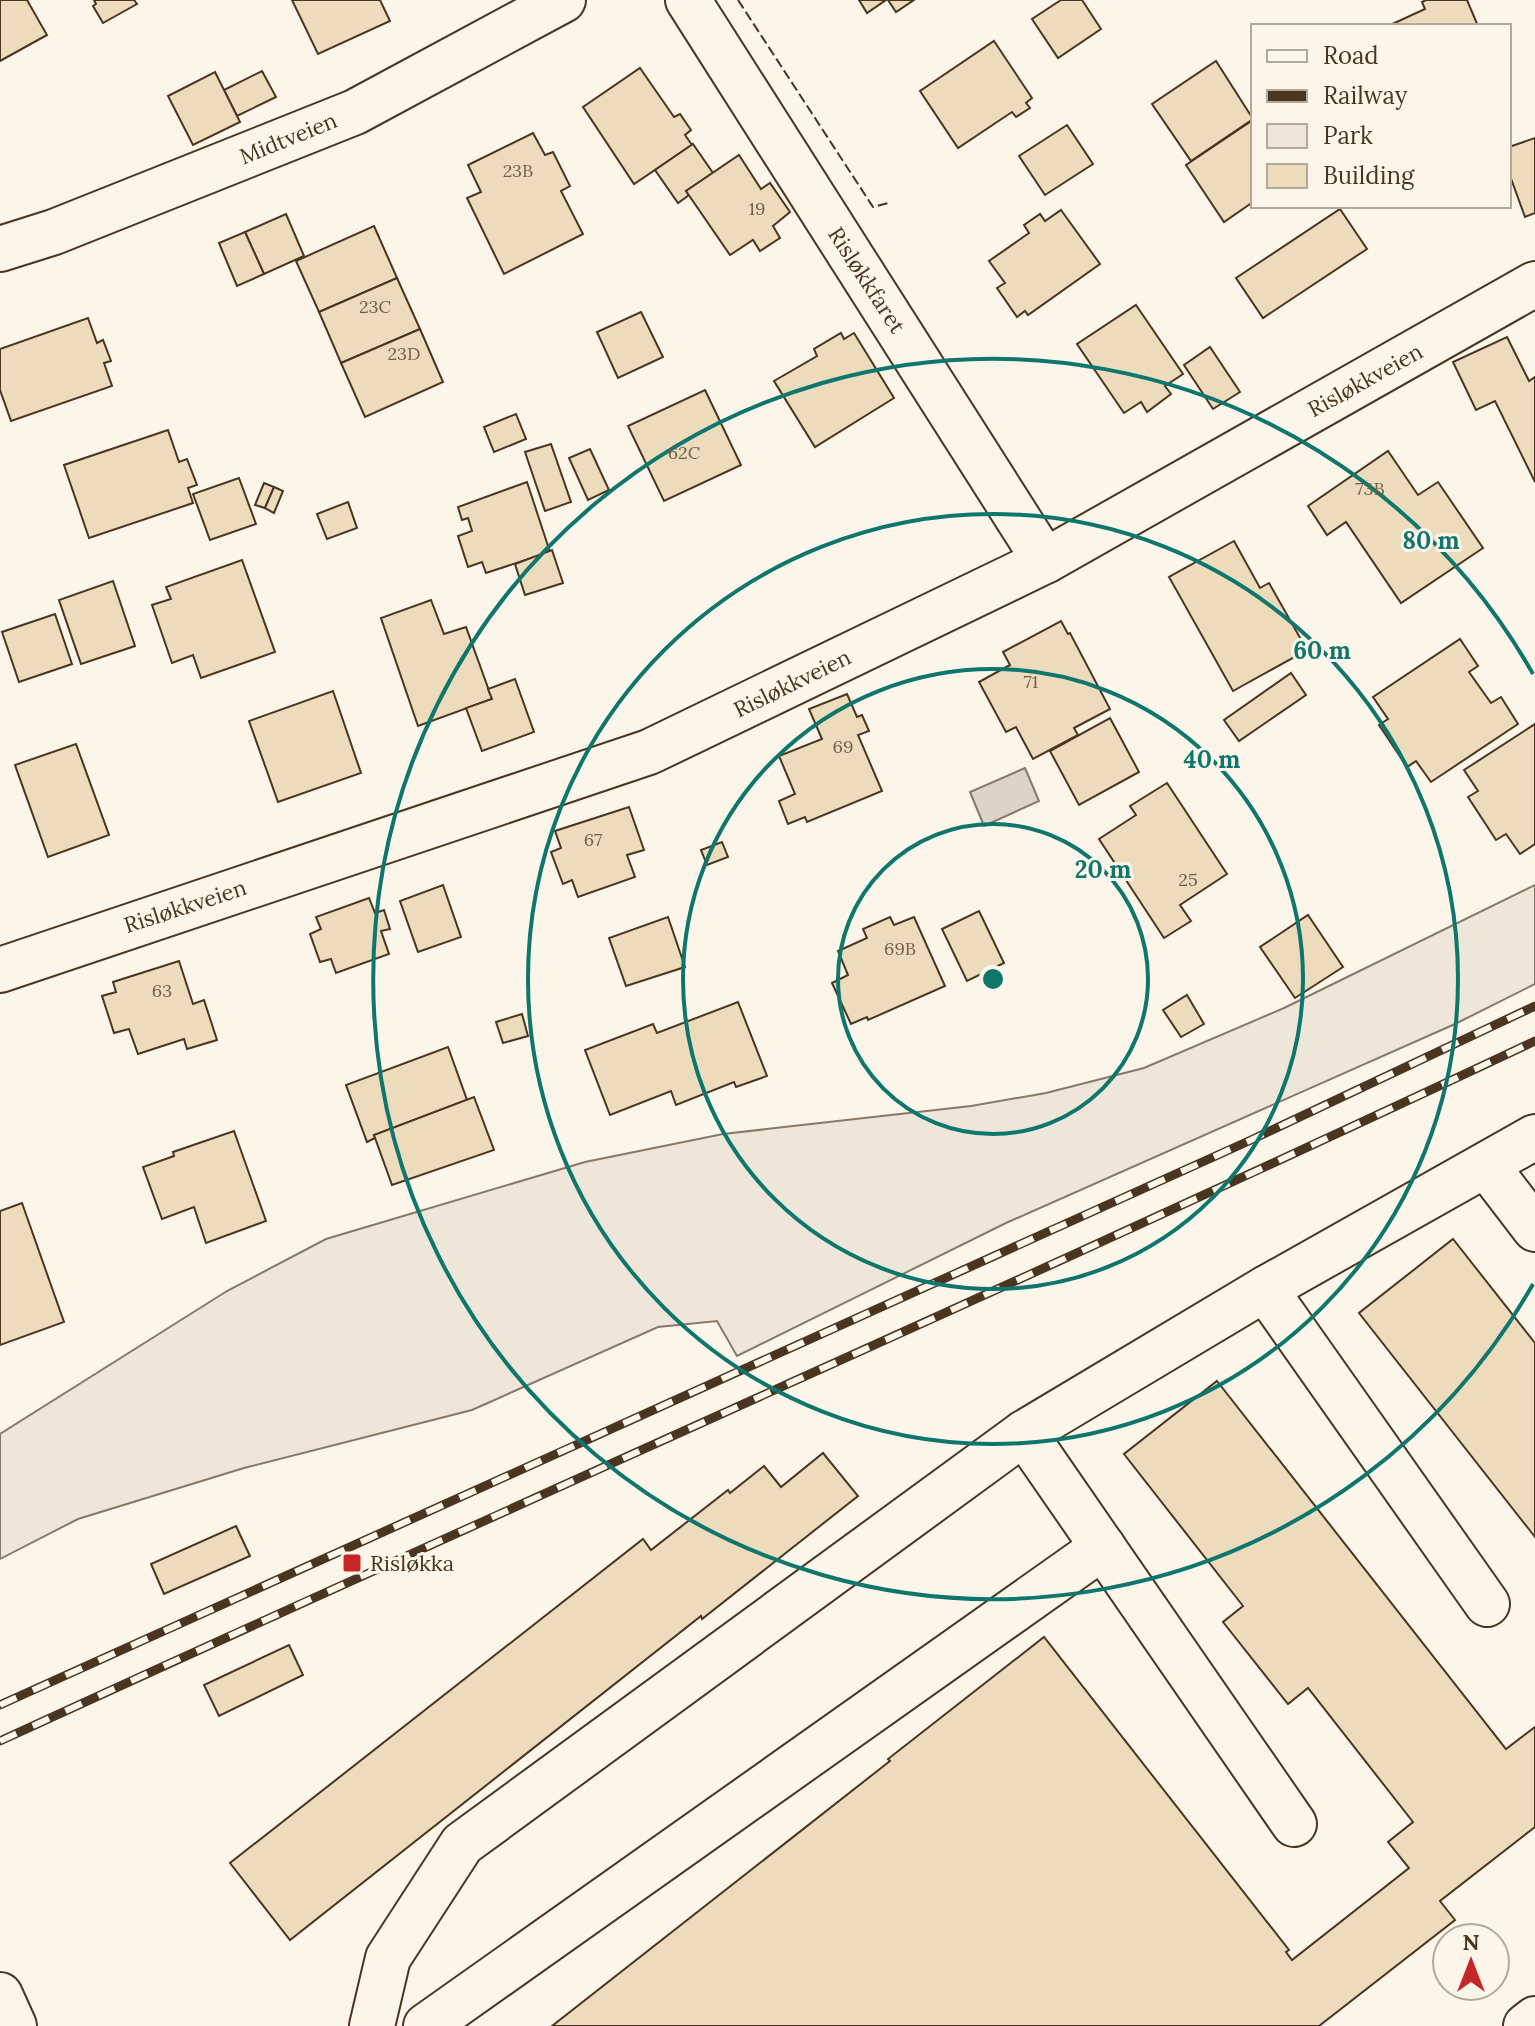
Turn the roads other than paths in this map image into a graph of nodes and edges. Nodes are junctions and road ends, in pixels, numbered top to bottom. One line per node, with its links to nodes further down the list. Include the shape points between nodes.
1 (563, 0): 3 (main road, Midtveien, via 355,112)
2 (688, 0): 5 (main road, Risløkkfaret)
3 (0, 249)
4 (1535, 284): 5 (main road, Risløkkveien)
5 (1045, 561): 6 (main road, Risløkkveien, via 649,752)
6 (0, 970)
7 (1535, 1137): 8 (main road)
8 (1486, 1165): 9 (main road); 10 (main road)
9 (1535, 1229)
10 (1265, 1289): 11 (main road); 13 (main road)
11 (1024, 1433): 12 (main road); 18 (main road, via 462,1844 388,1958)
12 (1103, 1547): 14 (main road); 19 (main road)
13 (1487, 1604)
14 (1294, 1824)
15 (0, 1995): 17 (main road)
16 (1535, 2019): 20 (main road)
17 (14, 2026)
18 (372, 2026)
19 (426, 2026)
20 (1526, 2026)

